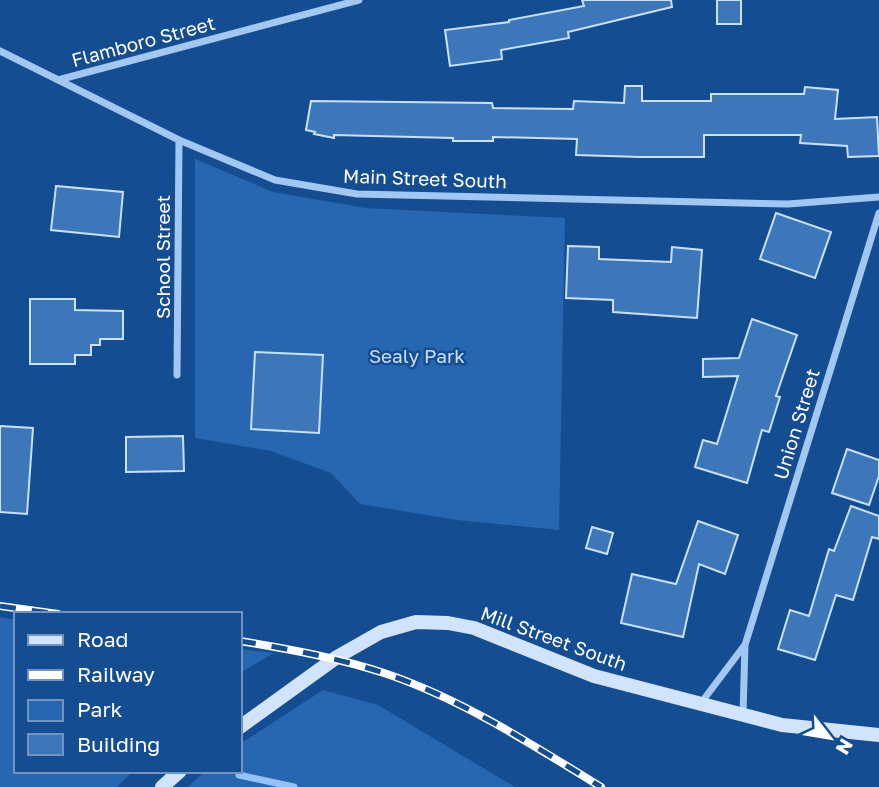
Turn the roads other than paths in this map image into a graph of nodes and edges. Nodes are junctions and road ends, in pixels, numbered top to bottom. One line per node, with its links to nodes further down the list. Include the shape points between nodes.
1 (359, 0): 2 (street, Flamboro Street)
2 (325, 4): 4 (street, Flamboro Street)
3 (0, 51): 4 (street, Main Street South)
4 (57, 80): 5 (street, Main Street South)
5 (179, 140): 6 (street, Main Street South, via 275,180 357,194 788,204); 8 (street, School Street)
6 (879, 197)
7 (879, 213): 9 (street, Union Street)
8 (177, 375)
9 (745, 645): 10 (street, Union Street); 11 (street, Union Street)
10 (700, 704): 11 (main road, Mill Street South); 12 (main road, Mill Street South, via 594,676 474,628 416,622 381,632 337,657)
11 (743, 715): 13 (main road, Mill Street South)
12 (242, 726)
13 (879, 735)

